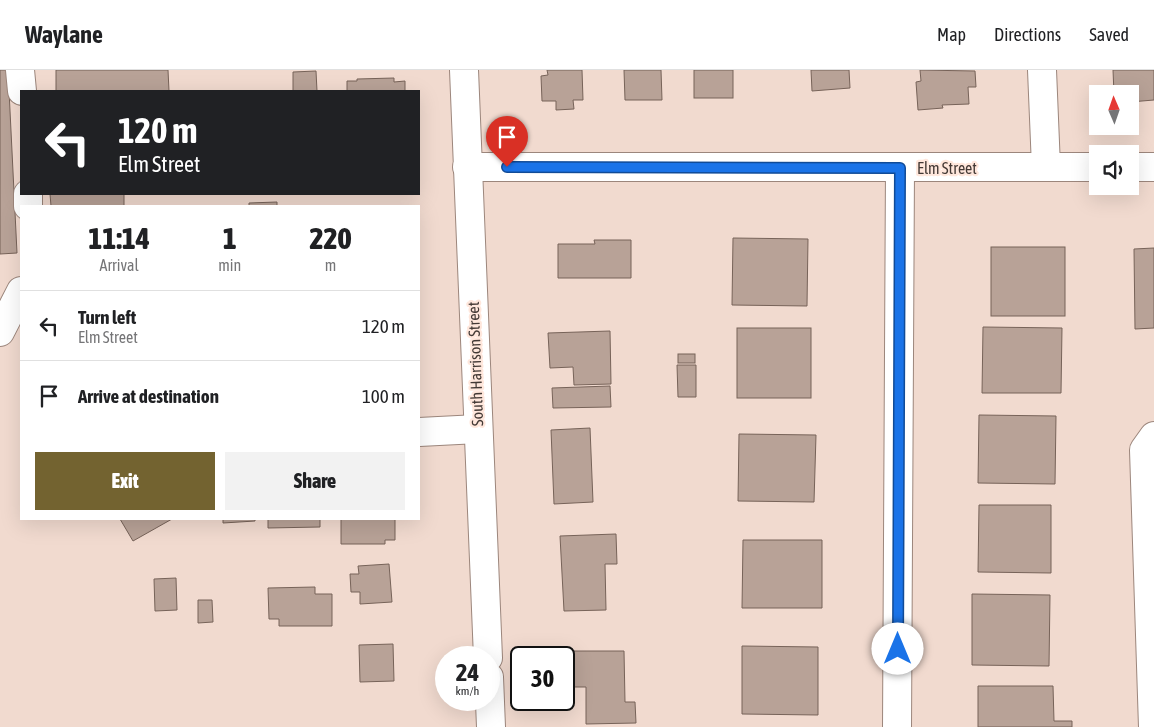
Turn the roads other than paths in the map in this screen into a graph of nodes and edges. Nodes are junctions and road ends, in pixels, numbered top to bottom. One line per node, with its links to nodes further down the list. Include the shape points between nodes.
1 (20, 70): 4 (street)
2 (464, 70): 5 (street, South Harrison Street)
3 (1042, 70): 6 (street)
4 (22, 90)
5 (467, 167): 10 (street, Elm Street); 13 (street, South Harrison Street)
6 (1046, 167): 7 (street, Elm Street); 10 (street, Elm Street)
7 (1089, 167)
8 (1139, 167): 9 (street)
9 (1154, 167)
10 (900, 168): 19 (street)
11 (20, 293): 12 (street)
12 (0, 332)
13 (478, 429): 14 (street); 16 (street, South Harrison Street)
14 (420, 432)
15 (1154, 436): 20 (street, via 1144,450)
16 (487, 646)
17 (490, 711): 18 (street)
18 (491, 727)
19 (897, 727)
20 (1152, 727)

